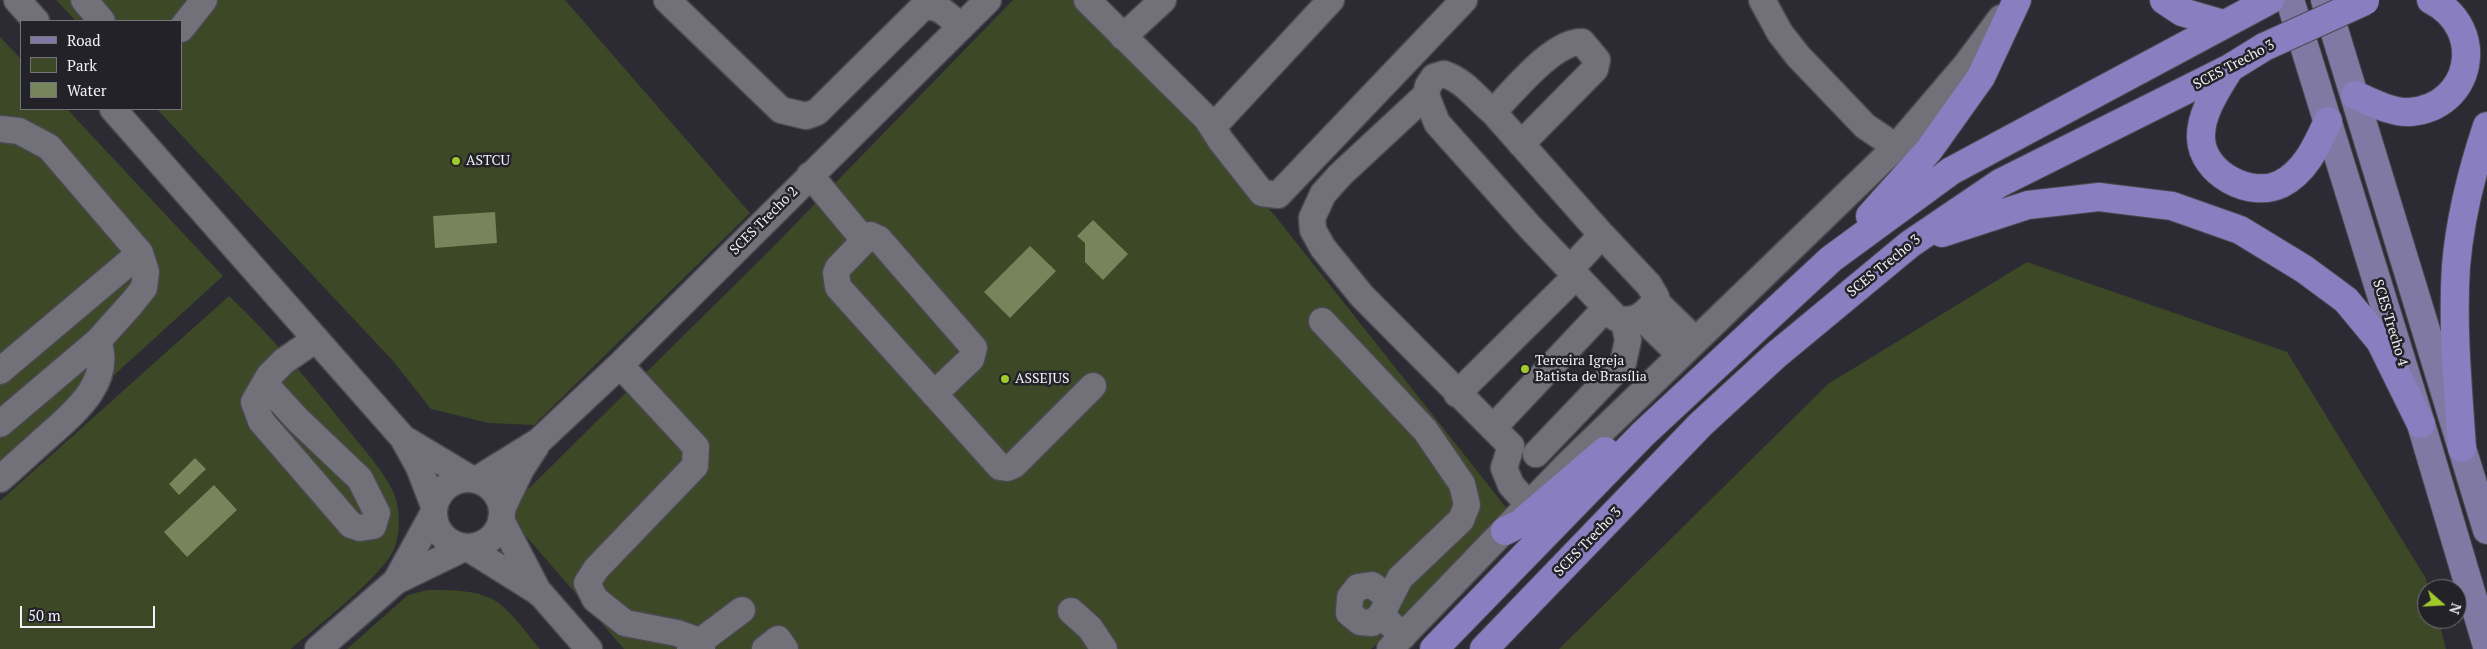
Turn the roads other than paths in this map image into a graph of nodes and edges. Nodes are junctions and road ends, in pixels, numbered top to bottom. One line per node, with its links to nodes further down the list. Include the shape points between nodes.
1 (17, 0): 18 (street)
2 (84, 0): 19 (street)
3 (204, 0): 21 (street)
4 (667, 0): 20 (street, via 781,110 806,116 817,112 922,8 938,8)
5 (988, 0): 20 (street, SCES Trecho 2)
6 (1087, 0): 22 (street)
7 (1163, 0): 22 (street)
8 (1331, 0): 30 (street)
9 (1464, 0): 30 (street, via 1278,195 1262,193)
10 (1762, 0): 33 (street, via 1780,33 1798,56 1865,126)
11 (2016, 0): 33 (street); 39 (highway, via 1981,77 1929,150)
12 (2164, 0): 17 (highway, via 2182,12)
13 (2290, 0): 28 (main road, SCES Trecho 4)
14 (2325, 0): 25 (main road)
15 (2431, 0): 25 (highway, via 2444,6 2460,22 2468,40 2467,62 2461,82 2446,98 2428,109 2407,112 2384,108)
16 (2366, 1): 23 (highway, SCES Trecho 3, bridge, via 2264,47)
17 (2246, 12): 39 (highway, via 1951,171)
18 (35, 20)
19 (101, 20)
20 (961, 27): 34 (street, SCES Trecho 2)
21 (182, 28)
22 (1123, 37): 30 (street)
23 (2230, 68): 28 (highway, via 2206,110 2200,138 2206,155 2221,175 2241,185 2262,188 2280,184 2293,176 2313,155); 37 (highway, SCES Trecho 3, via 2000,183)
24 (1426, 95): 27 (street, via 1434,77 1444,74 1467,86); 40 (street, via 1437,123); 52 (street, via 1323,194 1312,218 1313,230 1323,248 1362,296)
25 (2355, 95): 59 (main road)
26 (114, 110): 44 (street)
27 (1493, 112): 32 (street); 32 (street, via 1549,56 1572,41 1582,42 1593,53 1597,60 1595,68)
28 (2328, 121): 54 (main road, SCES Trecho 4)
29 (2487, 126): 59 (highway, via 2469,180 2456,265 2455,334)
30 (1213, 127)
31 (0, 129): 38 (street, via 19,131 49,147)
32 (1521, 144): 35 (street)
33 (1896, 147): 41 (street)
34 (810, 175): 36 (street); 47 (street, SCES Trecho 2)
35 (1602, 235): 40 (street); 42 (street, via 1649,285 1656,297)
36 (864, 240): 51 (street, via 838,268 838,288); 51 (street, via 870,235 878,238 974,348 971,360)
37 (1910, 244): 54 (highway, via 2028,204 2099,197 2172,206 2240,230 2304,268 2346,300 2380,341); 83 (highway, SCES Trecho 3, via 1776,355 1702,424)
38 (140, 253): 45 (street, via 146,272 144,288); 48 (street)
39 (1831, 259): 55 (highway)
40 (1573, 273): 42 (street); 52 (street)
41 (1745, 293): 46 (street); 46 (street, via 1721,296)
42 (1631, 311): 46 (street); 56 (street); 60 (street, via 1623,363)
43 (1322, 321): 74 (street, via 1425,430 1462,484 1467,505 1461,520 1400,578 1384,610)
44 (316, 339): 50 (street, via 284,361 269,376); 57 (street)
45 (98, 341): 53 (street); 62 (street, via 102,351 101,370 91,393 79,408)
46 (1675, 347): 61 (street)
47 (620, 365): 58 (street, SCES Trecho 2); 75 (street, via 696,447 695,466 596,569 587,584 595,599 625,623 677,633)
48 (0, 371)
49 (1093, 386): 51 (street, via 1014,465 1007,468 1000,467)
50 (268, 388): 50 (street, via 254,402 261,421 351,525 360,528 373,526 377,513 360,479)
51 (934, 394)
52 (1457, 394): 56 (street)
53 (0, 424)
54 (2421, 424): 76 (main road, SCES Trecho 4)
55 (1643, 434): 68 (highway, via 1607,450 1521,522); 82 (highway)
56 (1502, 437): 60 (street); 64 (street, via 1504,468 1511,485)
57 (403, 438): 63 (street); 65 (street)
58 (539, 441): 63 (street, SCES Trecho 2); 66 (street, SCES Trecho 2, via 521,469)
59 (2462, 448): 67 (main road)
60 (1536, 454): 61 (street)
61 (1557, 475): 64 (street)
62 (0, 479)
63 (473, 479): 65 (street, via 461,479 444,489); 66 (street, via 493,490)
64 (1529, 505): 68 (street)
65 (434, 509): 69 (street, via 434,522 442,536 454,545); 70 (street)
66 (502, 514): 69 (street, via 497,531 490,540); 71 (street)
67 (2487, 530)
68 (1505, 531): 74 (street)
69 (466, 548): 70 (street); 71 (street)
70 (396, 582): 77 (street)
71 (540, 593): 78 (street)
72 (742, 610): 75 (street)
73 (1071, 611): 81 (street, via 1090,628)
74 (1397, 643)
75 (697, 646)
76 (2487, 646)
77 (318, 649)
78 (589, 649)
79 (765, 649): 80 (street, via 778,639)
80 (785, 649)
81 (1104, 649)
82 (1434, 649)
83 (1484, 649)

